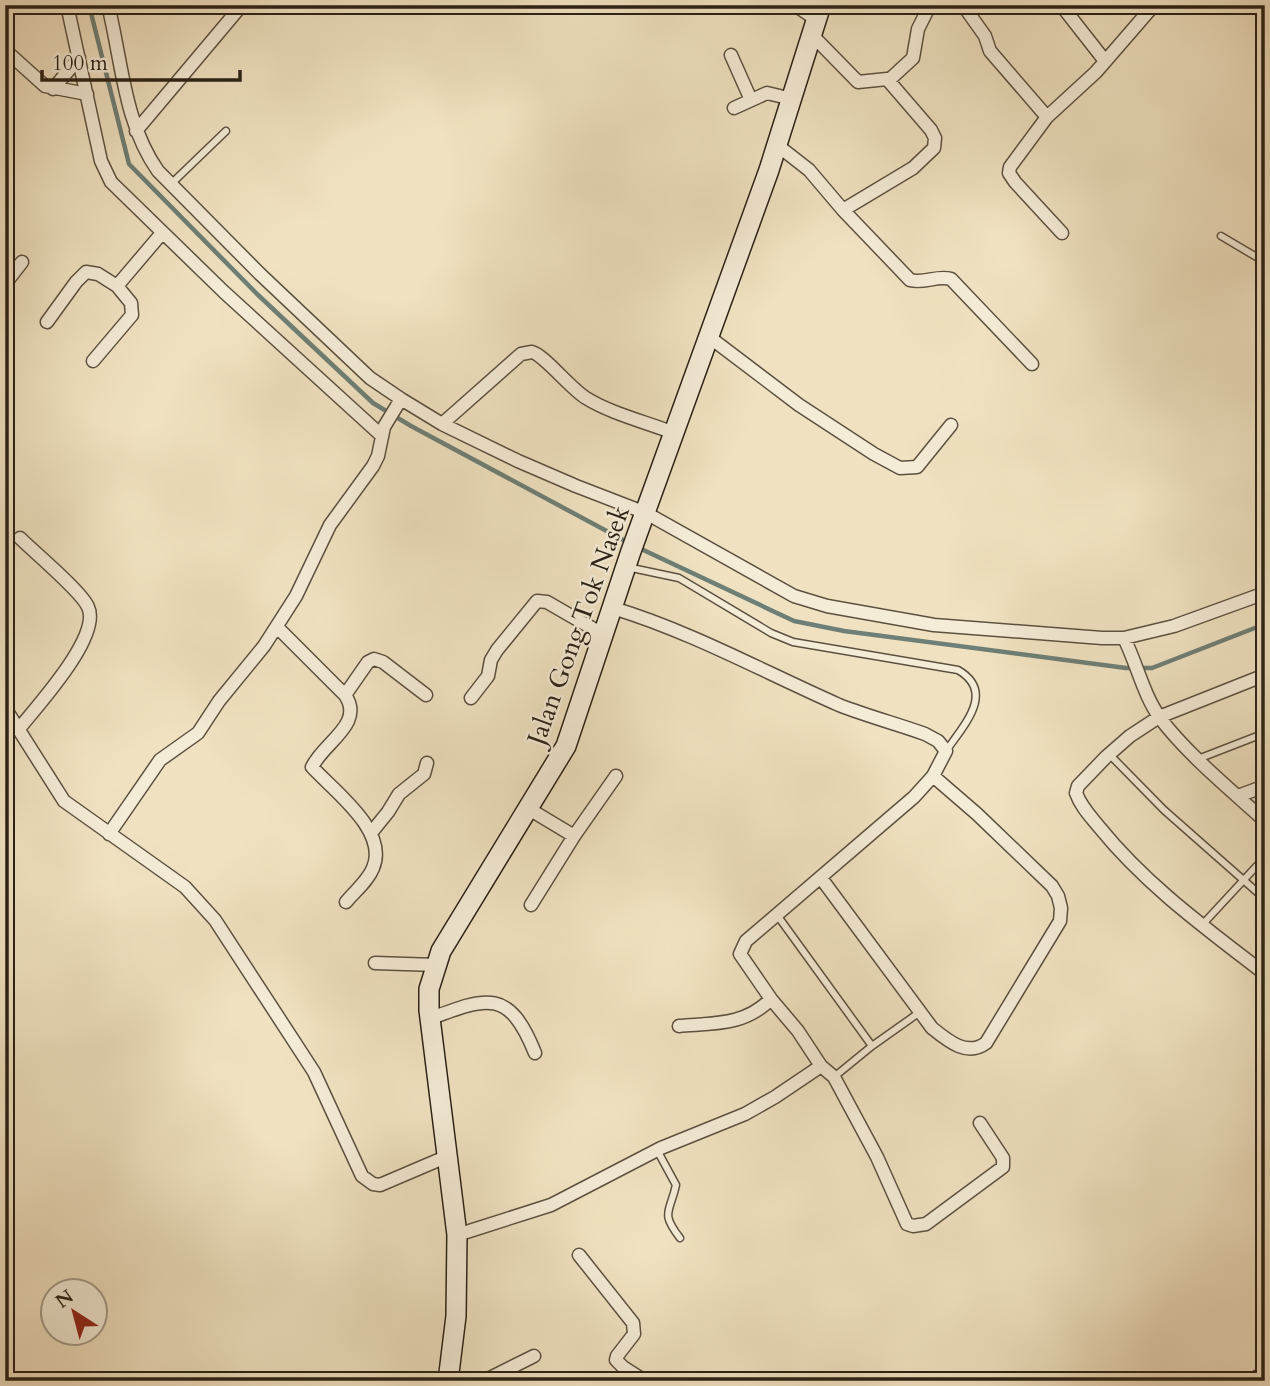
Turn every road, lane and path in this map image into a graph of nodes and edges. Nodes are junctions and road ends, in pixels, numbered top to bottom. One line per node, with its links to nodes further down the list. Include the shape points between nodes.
1 (67, 5): 12 (street)
2 (242, 5): 21 (street)
3 (796, 5): 9 (street)
4 (930, 5): 14 (street, via 918,29 913,58)
5 (963, 5): 20 (street, via 990,51)
6 (1065, 5): 13 (street)
7 (1154, 5): 13 (street)
8 (112, 8): 21 (street)
9 (816, 20): 14 (street, via 855,80); 17 (main road, Jalan Gong Tok Nasek)
10 (5, 50): 15 (street, via 40,84)
11 (731, 55): 18 (street)
12 (79, 58): 15 (street); 16 (street)
13 (1105, 61): 20 (street)
14 (888, 80): 25 (street, via 931,130 934,148 913,168)
15 (53, 89): 16 (street)
16 (87, 94): 26 (street, via 104,171)
17 (792, 99): 18 (street, via 767,93); 23 (main road, Jalan Gong Tok Nasek)
18 (751, 100): 19 (street)
19 (734, 108)
20 (1047, 117): 27 (street, via 1009,173)
21 (136, 131): 24 (street, via 146,154)
22 (226, 131): 24 (lane)
23 (777, 145): 25 (street, via 809,170); 34 (main road, Jalan Gong Tok Nasek)
24 (171, 184): 37 (street, via 260,274)
25 (844, 210): 36 (street, via 910,280 951,279)
26 (162, 233): 32 (street); 40 (street)
27 (1062, 233)
28 (1221, 236): 30 (lane)
29 (22, 262): 31 (street)
30 (1265, 262)
31 (5, 284)
32 (117, 286): 33 (street, via 86,272); 35 (street, via 131,303 131,315)
33 (47, 322)
34 (708, 336): 39 (street, via 799,405 900,468 917,467); 41 (main road, Jalan Gong Tok Nasek)
35 (93, 361)
36 (1032, 364)
37 (400, 401): 38 (street); 40 (street)
38 (442, 424): 41 (street, via 521,354 531,352 592,401); 42 (street)
39 (951, 425)
40 (383, 432): 47 (street, via 373,466 330,525)
41 (674, 433): 42 (main road, Jalan Gong Tok Nasek)
42 (645, 516): 44 (main road, Jalan Gong Tok Nasek); 49 (street, via 813,602 934,625)
43 (20, 538): 56 (street, via 83,599 90,615 80,648)
44 (628, 560): 46 (main road, Jalan Gong Tok Nasek); 58 (lane, via 679,578 793,642 958,670 970,677 976,702)
45 (1265, 593): 49 (street)
46 (613, 608): 48 (main road, Jalan Gong Tok Nasek); 58 (street, via 699,640 841,706 925,734)
47 (277, 627): 51 (street); 69 (street, via 198,733 160,760)
48 (604, 635): 53 (street, via 537,600 497,650 488,676); 66 (main road, Jalan Gong Tok Nasek, via 566,746)
49 (1127, 643): 55 (street)
50 (1265, 675): 55 (street)
51 (345, 695): 52 (street, via 374,659); 68 (street, via 352,715 312,767)
52 (426, 695)
53 (471, 698)
54 (5, 708): 56 (street)
55 (1159, 717): 59 (street); 60 (street)
56 (19, 730): 69 (street, via 64,800)
57 (1265, 733): 60 (lane)
58 (946, 751): 63 (street)
59 (1109, 754): 73 (lane); 78 (street, via 1078,786 1078,799 1142,874)
60 (1198, 759): 65 (street)
61 (427, 762): 68 (street, via 424,774 398,794)
62 (616, 776): 70 (street)
63 (933, 776): 72 (street); 83 (street, via 1043,877 1061,908 1060,921 986,1043 971,1049 952,1044)
64 (1265, 786): 65 (street)
65 (1238, 796): 67 (street)
66 (529, 809): 70 (street); 80 (main road, Jalan Gong Tok Nasek)
67 (1265, 821)
68 (371, 833): 75 (street, via 377,852 373,869)
69 (109, 834): 92 (street, via 185,887 215,919 314,1072 367,1180 380,1185)
70 (575, 836): 76 (street)
71 (1265, 857): 73 (lane)
72 (821, 877): 77 (street); 83 (street)
73 (1242, 881): 74 (lane); 78 (lane)
74 (1265, 899)
75 (346, 902)
76 (531, 905)
77 (777, 915): 82 (street, via 746,941 740,954); 86 (lane)
78 (1202, 925): 81 (street)
79 (375, 963): 80 (street)
80 (436, 965): 84 (main road, Jalan Gong Tok Nasek, via 429,989)
81 (1265, 974)
82 (771, 999): 85 (street, via 743,1019); 88 (street)
83 (920, 1012): 86 (lane)
84 (429, 1020): 87 (street, via 473,1004 501,1006 522,1022); 92 (main road, Jalan Gong Tok Nasek)
85 (679, 1026)
86 (872, 1046): 89 (lane)
87 (535, 1053)
88 (821, 1066): 89 (street); 91 (street, via 745,1114)
89 (834, 1077): 90 (street, via 877,1157 903,1219 913,1226 926,1224 1003,1167 1003,1158)
90 (980, 1123)
91 (657, 1150): 93 (street, via 551,1205); 94 (lane, via 676,1185 667,1215)
92 (448, 1156): 93 (main road, Jalan Gong Tok Nasek)
93 (457, 1235): 98 (main road, Jalan Gong Tok Nasek, via 456,1316)
94 (680, 1238)
95 (579, 1255): 100 (street, via 633,1323 634,1334 616,1360)
96 (534, 1356): 99 (street)
97 (1265, 1378): 101 (main road)
98 (448, 1381)
99 (484, 1381)
100 (645, 1381)
101 (1259, 1381)

